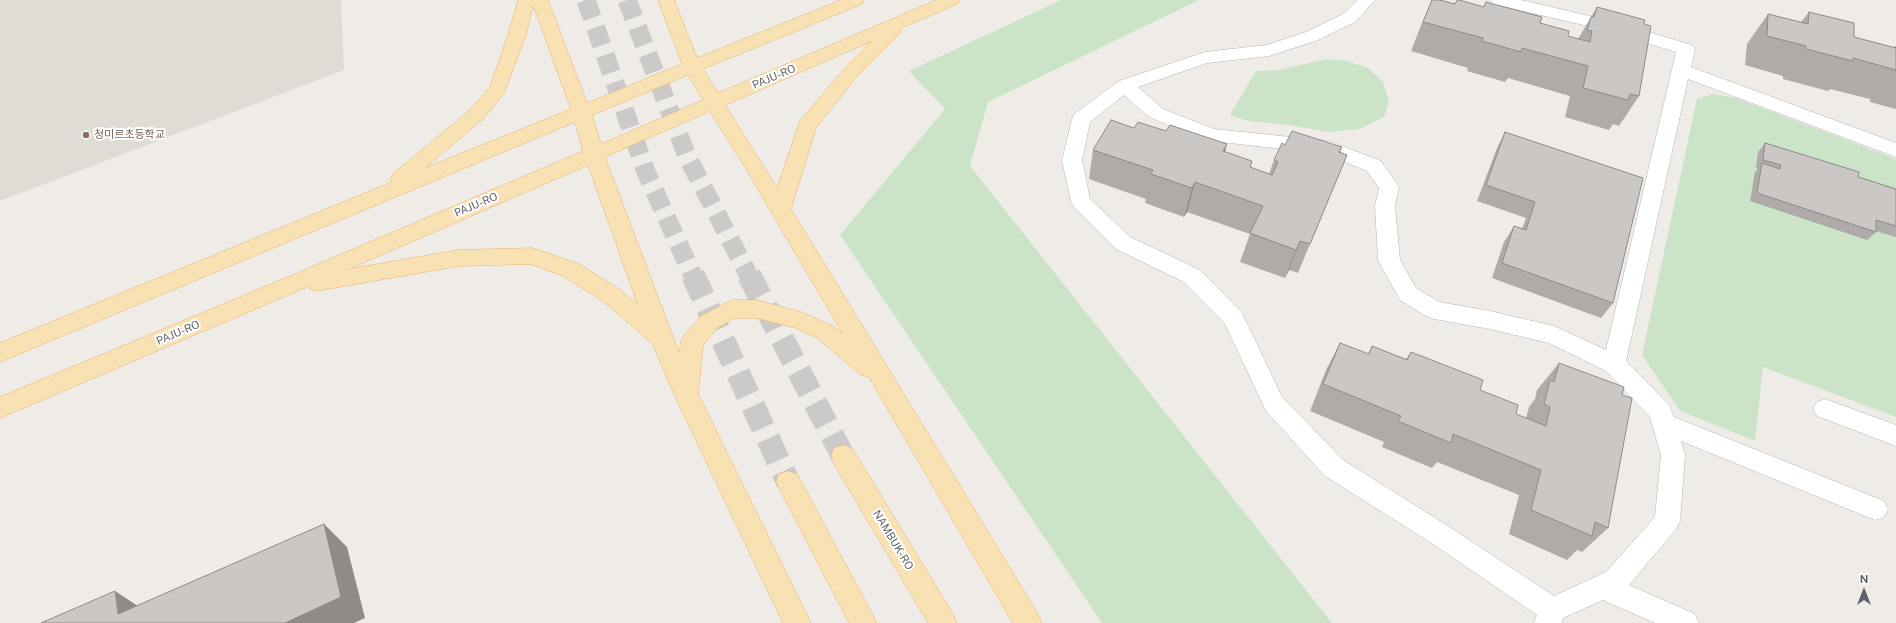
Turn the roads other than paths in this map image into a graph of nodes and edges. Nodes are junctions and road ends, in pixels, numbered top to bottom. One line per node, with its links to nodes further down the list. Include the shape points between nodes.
1 (526, 0): 16 (main road, via 498,89 477,114)
2 (540, 0): 13 (main road)
3 (666, 0): 9 (main road)
4 (856, 0): 9 (main road)
5 (951, 0): 8 (main road, PAJU-RO)
6 (1367, 0): 11 (street, via 1349,18 1312,36 1269,50 1205,58)
7 (1499, 0): 10 (street, via 1686,49)
8 (900, 22): 12 (main road, PAJU-RO); 17 (main road, via 851,72 807,126)
9 (692, 67): 12 (main road); 13 (main road)
10 (1681, 70): 14 (street); 21 (street)
11 (1125, 85): 21 (street, via 1156,113 1211,135 1329,148 1374,166 1389,187 1385,206 1389,260 1408,294 1434,310 1554,335); 32 (street, via 1081,118 1072,160 1081,202 1123,243 1192,276 1234,318 1274,404 1334,468 1442,536)
12 (715, 102): 15 (main road, PAJU-RO); 17 (main road)
13 (581, 112): 15 (main road); 16 (main road)
14 (1896, 150)
15 (594, 154): 18 (main road, PAJU-RO); 19 (main road)
16 (384, 193): 20 (main road)
17 (780, 211): 22 (main road)
18 (282, 289): 19 (main road, via 459,258 532,256 572,270 611,295); 24 (main road, PAJU-RO)
19 (661, 337): 23 (main road)
20 (0, 353)
21 (1614, 364): 26 (street, via 1661,412)
22 (882, 379): 23 (main road, via 826,332 801,321 756,309 732,309 709,322 692,342); 36 (main road)
23 (686, 394): 33 (main road)
24 (0, 408)
25 (1825, 409): 27 (street)
26 (1665, 424): 30 (street); 31 (street, via 1673,455 1667,521 1615,581)
27 (1896, 436)
28 (843, 456): 35 (main road, NAMBUK-RO)
29 (788, 482): 34 (main road)
30 (1875, 509)
31 (1602, 586): 32 (street); 37 (street)
32 (1550, 616)
33 (797, 623)
34 (864, 623)
35 (943, 623)
36 (1028, 623)
37 (1685, 623)

